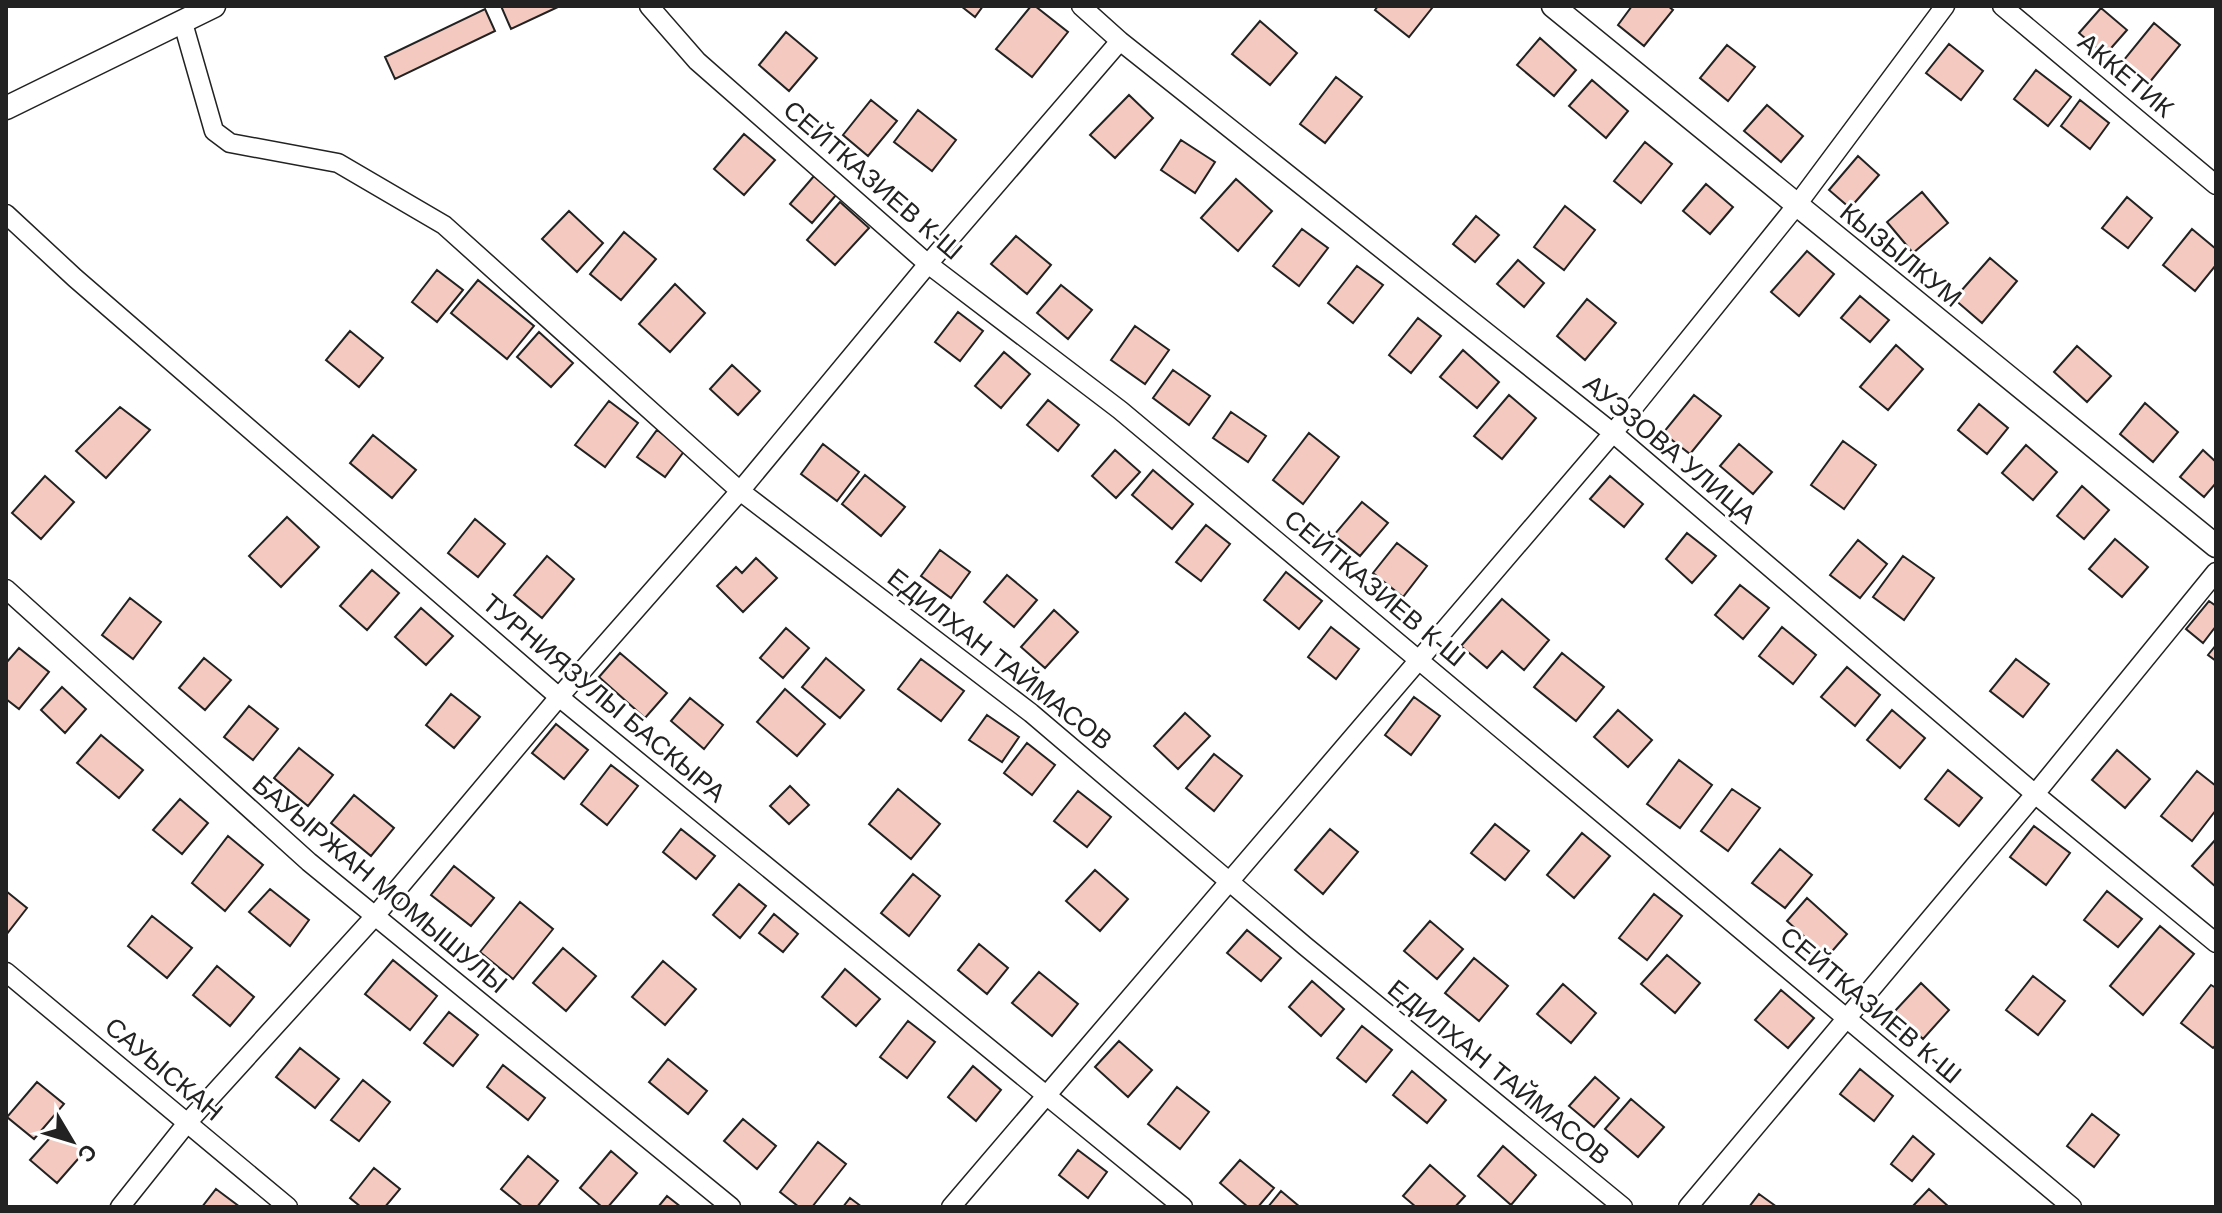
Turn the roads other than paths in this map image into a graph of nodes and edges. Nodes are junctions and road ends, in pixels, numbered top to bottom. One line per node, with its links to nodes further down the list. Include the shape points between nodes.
1 (214, 6): 7 (street)
2 (649, 6): 13 (street, СЕЙТКАЗИЕВ К-Ш, via 697,61)
3 (1081, 6): 8 (street, АУЭЗОВА УЛИЦА)
4 (1553, 6): 11 (street, КЫЗЫЛКУМ)
5 (1945, 6): 11 (street)
6 (2002, 6): 10 (street, АККЕТИК)
7 (183, 23): 9 (street); 15 (street, ЕДИЛХАН ТАЙМАСОВ, via 214,131 230,143 338,163 444,225)
8 (1120, 41): 13 (street); 14 (street, АУЭЗОВА УЛИЦА)
9 (6, 108)
10 (2216, 185)
11 (1796, 206): 14 (street); 16 (street, КЫЗЫЛКУМ)
12 (6, 214): 20 (street, ТУРНИЯЗУЛЫ БАСКЫРА)
13 (928, 264): 15 (street); 19 (street, СЕЙТКАЗИЕВ К-Ш, via 1120,410)
14 (1613, 433): 19 (street); 21 (street, АУЭЗОВА УЛИЦА)
15 (740, 491): 20 (street); 22 (street, ЕДИЛХАН ТАЙМАСОВ, via 1031,713)
16 (2216, 546)
17 (2216, 572): 21 (street)
18 (6, 589): 23 (street, БАУЫРЖАН МОМЫШУЛЫ)
19 (1419, 658): 22 (street); 26 (street, СЕЙТКАЗИЕВ К-Ш)
20 (559, 697): 23 (street); 27 (street, ТУРНИЯЗУЛЫ БАСКЫРА)
21 (2035, 794): 24 (street, АУЭЗОВА УЛИЦА); 26 (street)
22 (1230, 882): 27 (street); 34 (street, ЕДИЛХАН ТАЙМАСОВ)
23 (375, 916): 28 (street); 31 (street, БАУЫРЖАН МОМЫШУЛЫ)
24 (2216, 943)
25 (6, 972): 28 (street, САУЫСКАН)
26 (1845, 1018): 35 (street); 36 (street, СЕЙТКАЗИЕВ К-Ш)
27 (1048, 1095): 32 (street); 33 (street, ТУРНИЯЗУЛЫ БАСКЫРА)
28 (187, 1123): 29 (street); 30 (street, САУЫСКАН)
29 (120, 1207)
30 (288, 1207)
31 (731, 1207)
32 (951, 1207)
33 (1183, 1207)
34 (1623, 1207)
35 (1688, 1207)
36 (2072, 1207)

